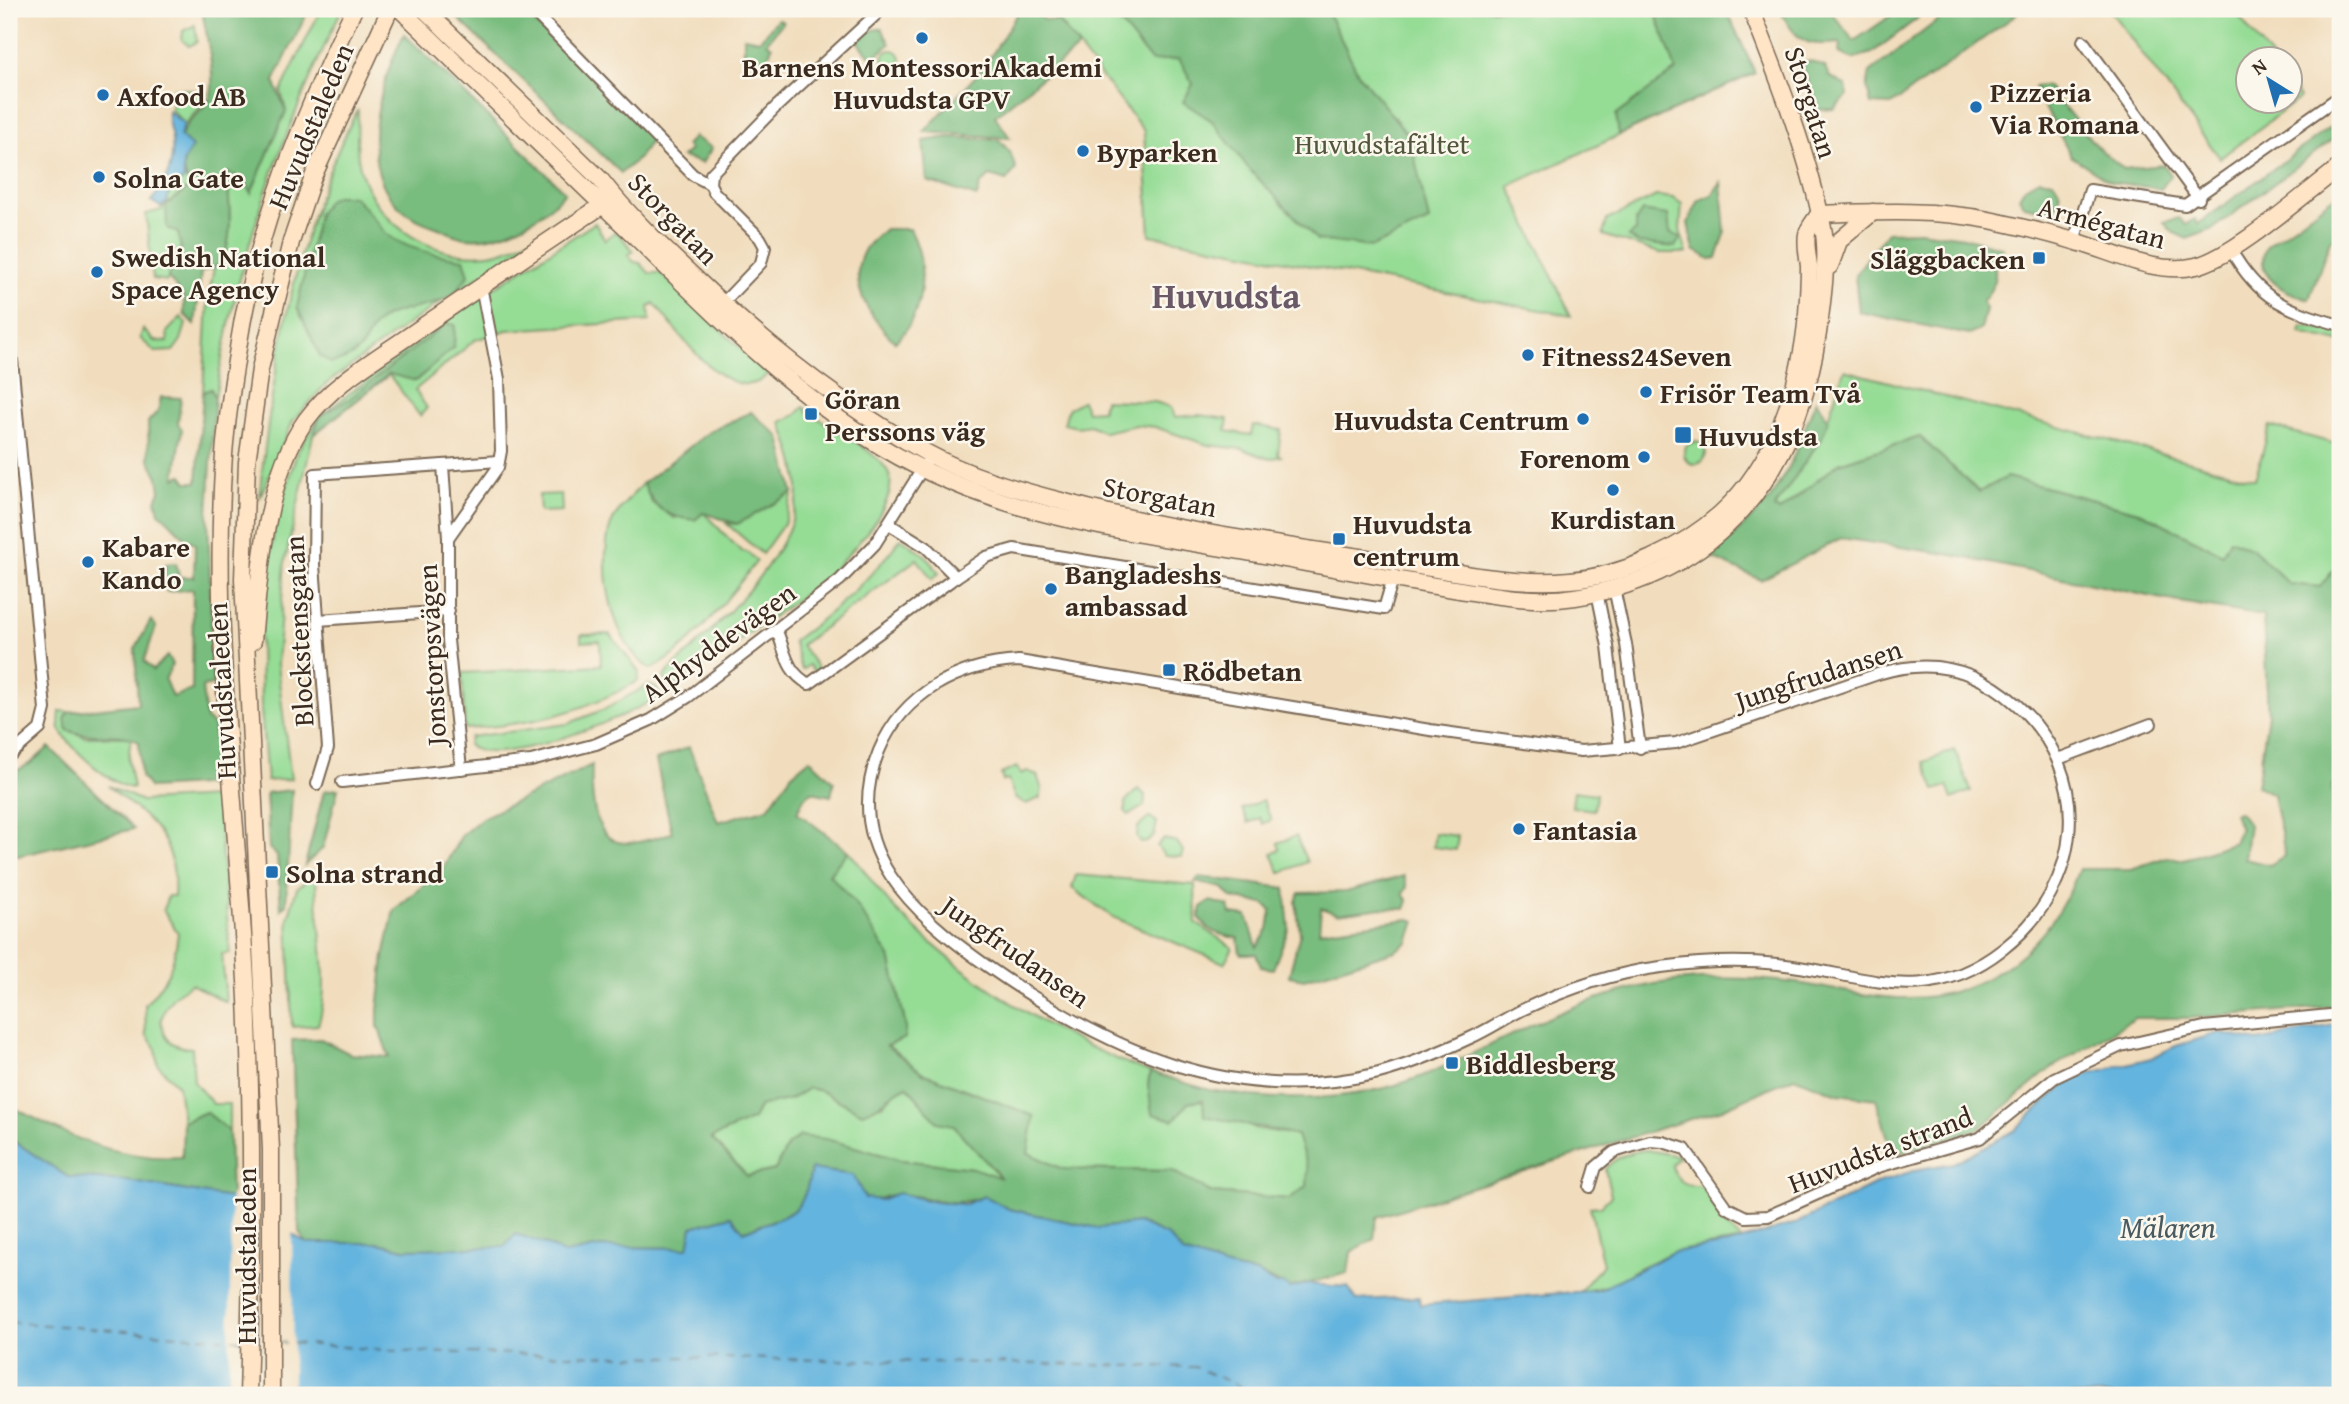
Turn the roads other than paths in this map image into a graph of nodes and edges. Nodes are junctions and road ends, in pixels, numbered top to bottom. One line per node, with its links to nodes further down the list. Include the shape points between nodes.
1 (354, 9): 49 (street, Huvudstaleden, via 311,99 264,236 239,339 224,454 221,578 225,682 247,1001 251,1286)
2 (400, 9): 13 (street, Storgatan)
3 (424, 9): 19 (street, Storgatan, via 600,179)
4 (531, 9): 11 (street, via 693,175)
5 (882, 9): 11 (street, via 716,166)
6 (1751, 9): 15 (street, Storgatan, via 1793,116)
7 (387, 13): 38 (street, Huvudstaleden, via 313,177 291,242 260,369 246,488)
8 (2083, 41): 12 (street)
9 (2340, 96): 12 (street)
10 (2340, 167): 17 (street, Armégatan)
11 (709, 184): 19 (street, via 765,247 761,263)
12 (2199, 199): 16 (street, via 2186,205 2090,190)
13 (603, 205): 18 (street); 19 (street, Storgatan)
14 (1873, 212): 15 (street, Armégatan); 16 (street, Armégatan, via 1961,215); 20 (street, Storgatan, via 1833,250)
15 (1819, 214): 20 (street, Storgatan, via 1825,232); 30 (street, Storgatan, via 1807,233 1807,316 1800,358 1771,447 1741,493 1700,530 1652,557)
16 (2074, 241): 17 (street, Armégatan, via 2161,268 2197,266)
17 (2231, 250): 21 (street, via 2246,278 2271,299)
18 (481, 286): 24 (street, Jonstorpsvägen, via 499,379); 38 (street, via 354,374 306,421 281,477 261,559)
19 (718, 308): 23 (street, Storgatan, via 855,410); 26 (street, Storgatan, via 754,351 842,420)
20 (1821, 310): 34 (street, Storgatan, via 1802,405 1784,451 1750,503 1688,558)
21 (2340, 325)
22 (9, 328): 42 (street, via 45,709 40,729)
23 (930, 454): 26 (street, Alphyddevägen); 29 (street, Storgatan, via 997,484 1104,513)
24 (499, 461): 25 (street); 28 (street, Jonstorpsvägen)
25 (443, 465): 28 (street, Jonstorpsvägen); 36 (street, Blockstensgatan, via 315,474)
26 (923, 470): 27 (street, Alphyddevägen); 32 (street, Storgatan, via 988,498 1103,529)
27 (889, 524): 31 (street, via 926,547); 37 (street, Alphyddevägen, via 840,580)
28 (448, 538): 35 (street, Jonstorpsvägen)
29 (1396, 562): 32 (street); 33 (street, Storgatan, via 1524,583)
30 (1611, 572): 33 (street, Storgatan); 34 (street)
31 (956, 577): 32 (street, via 986,557 1014,549 1384,609); 37 (street, via 808,684 797,678 784,659)
32 (1393, 579): 33 (street, Storgatan, via 1524,599 1575,597)
33 (1596, 584): 34 (street, Storgatan); 41 (street)
34 (1614, 588): 40 (street)
35 (449, 611): 36 (street); 44 (street, Jonstorpsvägen)
36 (318, 620): 46 (street, Blockstensgatan, via 328,748)
37 (776, 629): 44 (street, Alphyddevägen, via 651,720 583,748 531,761)
38 (247, 709): 50 (street, Huvudstaleden, via 273,1220)
39 (2151, 724): 43 (street)
40 (1640, 748): 41 (street, Jungfrudansen); 43 (street, Jungfrudansen, via 1676,743 1881,673 1923,664 1965,671 2007,696 2032,717)
41 (1620, 749): 43 (street, Jungfrudansen, via 1581,751 1430,730 1031,663 995,662 975,666 922,694 896,720 872,774 868,811 876,852 902,893 929,920 1023,990 1089,1030 1169,1065 1208,1075 1247,1081 1317,1081 1382,1072 1472,1037 1582,985 1663,966 1774,963 1874,983 1913,984 1973,969 2036,918 2066,860 2070,804)
42 (9, 757)
43 (2058, 759)
44 (461, 769): 45 (street, Alphyddevägen)
45 (342, 782)
46 (317, 784)
47 (2340, 1014): 48 (street, Huvudsta strand, via 2204,1027 2121,1046 2053,1078 1980,1138 1878,1167 1768,1216 1746,1217 1726,1207 1685,1149 1663,1142 1650,1141 1614,1152 1596,1167)
48 (1590, 1187)
49 (247, 1395)
50 (271, 1395)

